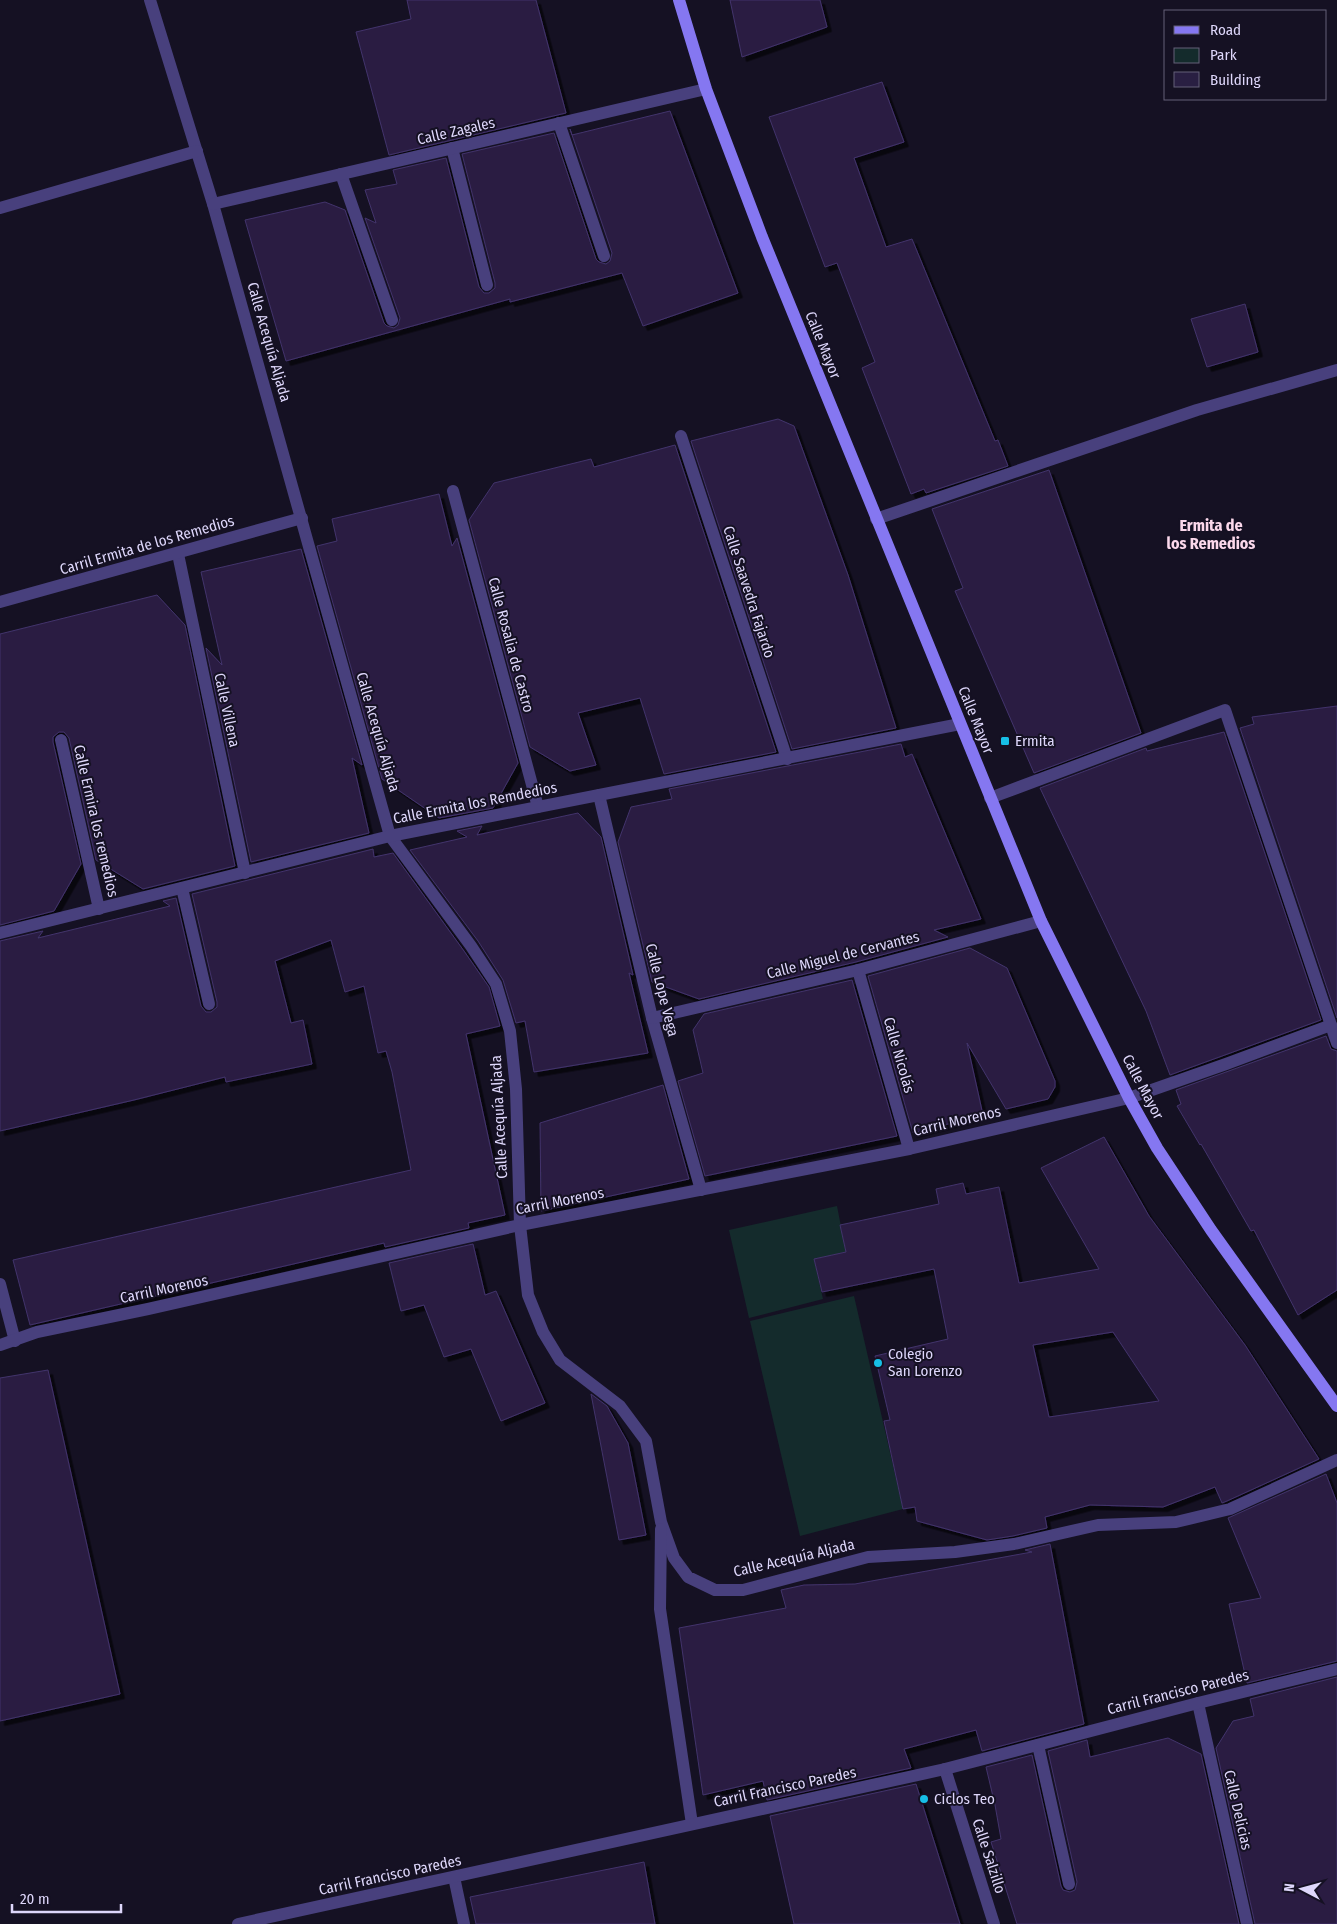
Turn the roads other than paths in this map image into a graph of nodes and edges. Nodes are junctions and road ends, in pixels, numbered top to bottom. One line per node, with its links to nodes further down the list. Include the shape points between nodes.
1 (150, 0): 6 (street, Calle Acequía Aljada)
2 (679, 0): 3 (main road, Calle Mayor)
3 (706, 89): 4 (street, Calle Zagales); 17 (main road, Calle Mayor)
4 (559, 123): 5 (street, Calle Zagales); 10 (street)
5 (452, 148): 7 (street, Calle Zagales); 11 (street)
6 (196, 151): 8 (street, Calle Acequía Aljada); 9 (street)
7 (341, 174): 8 (street, Calle Zagales); 12 (street)
8 (213, 204): 16 (street, Calle Acequía Aljada)
9 (0, 208)
10 (604, 256)
11 (487, 285)
12 (392, 320)
13 (1337, 370): 17 (street, via 1197,410)
14 (681, 436): 22 (street, Calle Saavedra Fajardo)
15 (453, 492): 25 (street, Calle Rosalia de Castro)
16 (302, 518): 18 (street, Carril Ermita de los Remedios); 26 (street, Calle Acequía Aljada)
17 (876, 519): 20 (main road, Calle Mayor)
18 (178, 554): 19 (street, Carril Ermita de los Remedios); 27 (street, Calle Villena)
19 (0, 602)
20 (960, 724): 22 (street, Calle Ermita los Remdedios); 24 (main road, Calle Mayor)
21 (61, 740): 29 (street, Calle Ermira los remedios)
22 (787, 758): 23 (street, Calle Ermita los Remdedios)
23 (598, 795): 25 (street, Calle Ermita los Remdedios); 34 (street, Calle Lope Vega)
24 (990, 798): 30 (main road, Calle Mayor); 35 (street, via 1225,710)
25 (538, 807): 26 (street, Calle Ermita los Remdedios)
26 (390, 836): 27 (street, Calle Ermita los Remdedios); 40 (street, Calle Acequía Aljada, via 496,984 510,1031 516,1089)
27 (245, 872): 28 (street, Calle Ermita los Remdedios)
28 (182, 888): 29 (street, Calle Ermita los Remdedios); 33 (street)
29 (99, 909): 31 (street, Calle Ermita los Remdedios)
30 (1041, 921): 32 (street, Calle Miguel de Cervantes); 37 (main road, Calle Mayor)
31 (0, 934)
32 (858, 970): 34 (street, Calle Miguel de Cervantes); 38 (street, Calle Nicolás)
33 (209, 1004)
34 (652, 1018): 39 (street, Calle Lope Vega)
35 (1331, 1025): 36 (street); 37 (street, Carril Morenos)
36 (1337, 1043)
37 (1129, 1098): 38 (street, Carril Morenos); 44 (main road, Calle Mayor, via 1184,1192)
38 (909, 1149): 39 (street, Carril Morenos)
39 (701, 1190): 40 (street, Carril Morenos)
40 (520, 1225): 42 (street, Carril Morenos, via 148,1310 37,1332); 46 (street, Calle Acequía Aljada, via 528,1295 543,1332 560,1360 620,1406 646,1441)
41 (0, 1284): 42 (street)
42 (15, 1341): 43 (street, Carril Morenos)
43 (0, 1345)
44 (1337, 1406)
45 (1337, 1460): 46 (street, Calle Acequía Aljada, via 1230,1509 1205,1516 1176,1522 1098,1525 1014,1544 955,1552 868,1557 743,1590 715,1590 688,1577 674,1558)
46 (660, 1522): 51 (street, via 660,1609)
47 (1337, 1669): 48 (street, Carril Francisco Paredes)
48 (1198, 1703): 49 (street, Carril Francisco Paredes); 58 (street, Calle Delicias)
49 (1038, 1745): 50 (street, Carril Francisco Paredes); 53 (street)
50 (945, 1769): 51 (street, Carril Francisco Paredes); 57 (street, Calle Salzillo)
51 (692, 1824): 52 (street, Carril Francisco Paredes)
52 (454, 1877): 54 (street, Carril Francisco Paredes); 56 (street)
53 (1068, 1884)
54 (275, 1920): 55 (street, Carril Francisco Paredes)
55 (238, 1924)
56 (464, 1924)
57 (994, 1924)
58 (1247, 1924)

